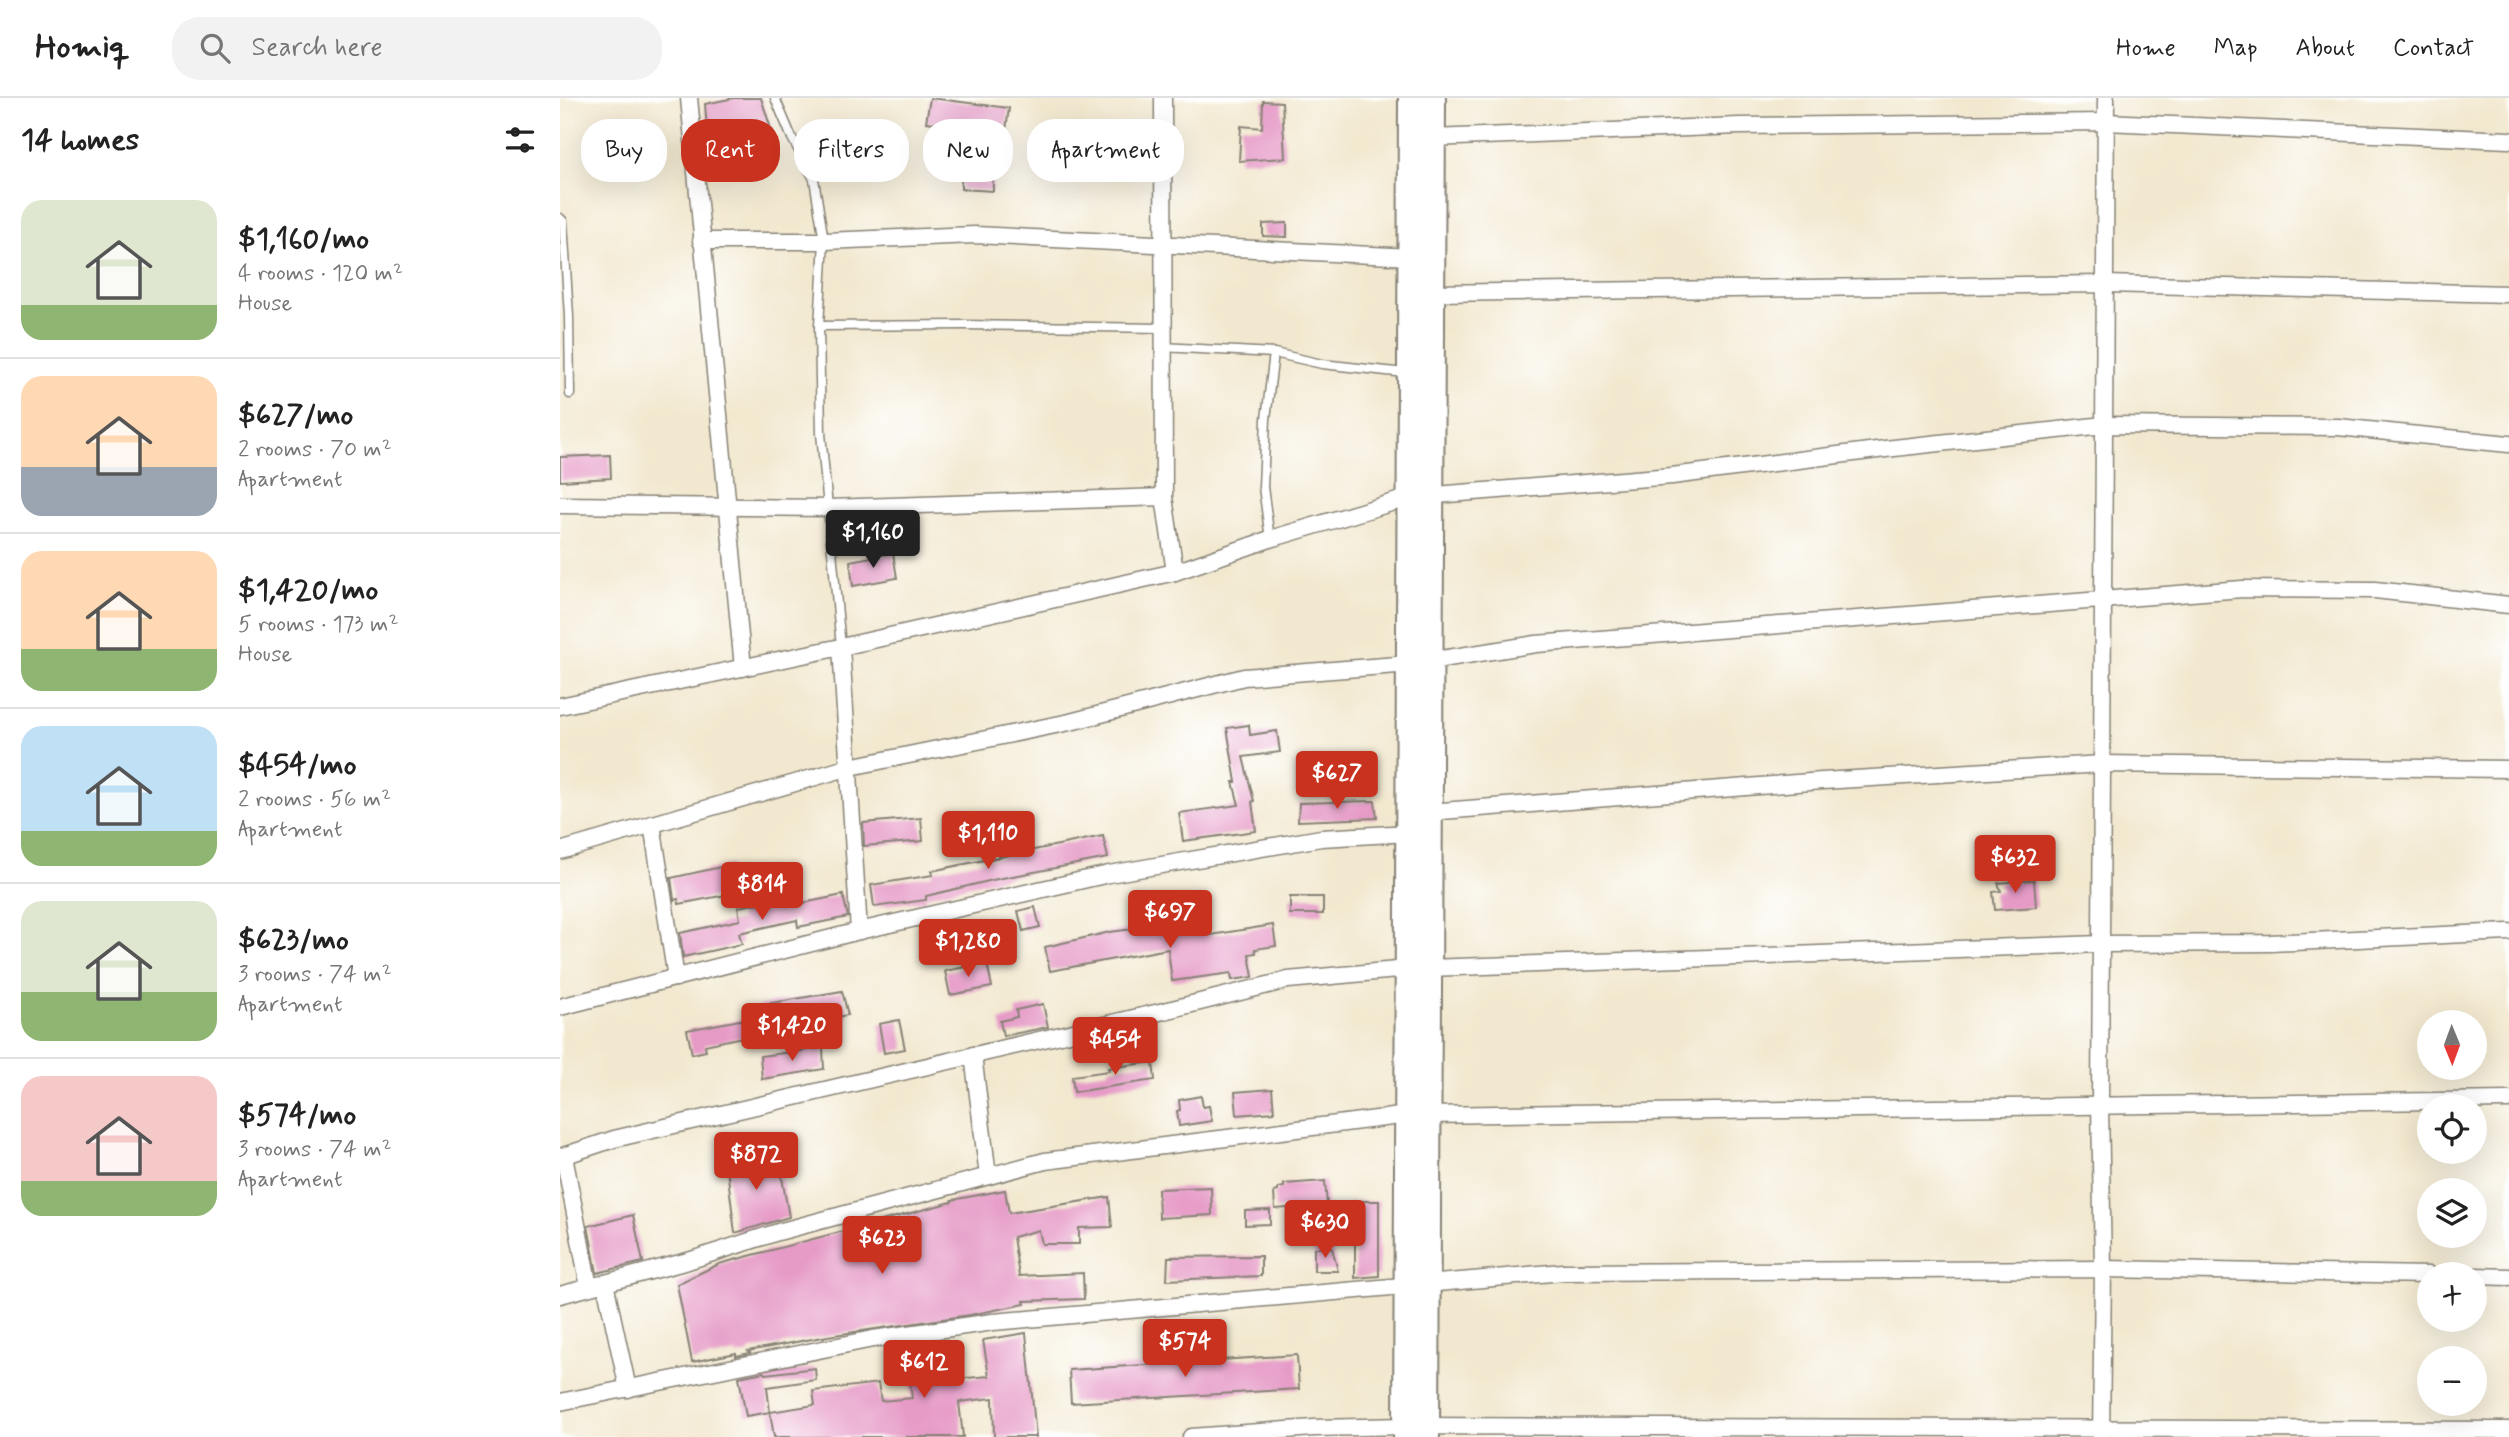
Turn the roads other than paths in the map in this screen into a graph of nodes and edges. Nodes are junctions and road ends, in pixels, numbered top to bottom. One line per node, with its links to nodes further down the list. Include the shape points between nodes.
1 (689, 98): 11 (street)
2 (775, 98): 12 (lane, via 814,179)
3 (1163, 98): 13 (street)
4 (1412, 98): 14 (main road)
5 (1432, 98): 8 (main road)
6 (2106, 98): 7 (street)
7 (2105, 122): 8 (street, via 1739,126); 9 (street); 15 (street)
8 (1432, 138): 16 (main road)
9 (2509, 140)
10 (560, 218): 23 (lane, via 568,303)
11 (701, 241): 12 (street); 29 (street)
12 (824, 241): 13 (street, via 975,235); 18 (lane)
13 (1163, 243): 14 (street); 19 (street)
14 (1412, 257): 22 (main road)
15 (2105, 284): 16 (street); 17 (street); 24 (street)
16 (1431, 293): 27 (main road)
17 (2509, 294)
18 (819, 326): 19 (lane); 30 (lane)
19 (1162, 328): 20 (street)
20 (1162, 347): 21 (lane); 26 (street)
21 (1274, 353): 22 (lane); 31 (lane, via 1263,487)
22 (1412, 373): 27 (main road)
23 (569, 394)
24 (2104, 425): 25 (street, via 2338,427); 27 (street, via 1672,476); 33 (street)
25 (2509, 444)
26 (1164, 496): 30 (street); 32 (street)
27 (1421, 496): 31 (street); 36 (main road)
28 (560, 505): 29 (street)
29 (726, 506): 30 (street); 37 (street)
30 (828, 508): 35 (lane)
31 (1270, 540): 32 (street)
32 (1175, 572): 35 (street)
33 (2103, 599): 34 (street, via 2242,589 2375,590); 36 (street, via 1536,644); 39 (street)
34 (2509, 605)
35 (841, 647): 37 (street); 40 (street)
36 (1420, 662): 40 (street, via 1244,677 1070,722); 42 (main road); 44 (main road)
37 (743, 668): 38 (street)
38 (560, 706)
39 (2102, 764): 41 (street); 42 (street); 49 (street)
40 (850, 767): 43 (street); 47 (street)
41 (2509, 769)
42 (1429, 812): 46 (main road)
43 (652, 824): 45 (street); 51 (street)
44 (1410, 833): 46 (main road); 47 (street, via 1321,838 1109,874)
45 (560, 851)
46 (1419, 877): 50 (main road)
47 (859, 931): 51 (street)
48 (2509, 932): 49 (street, via 2270,943)
49 (2101, 944): 50 (street); 55 (street)
50 (1418, 968): 53 (street, via 1289,979); 56 (main road)
51 (676, 978): 52 (street)
52 (560, 1007)
53 (973, 1055): 57 (street, via 614,1139); 58 (street)
54 (2509, 1100): 55 (street)
55 (2100, 1105): 56 (street); 59 (street)
56 (1417, 1115): 58 (street, via 1045,1161); 64 (main road)
57 (562, 1156): 63 (street)
58 (988, 1176): 63 (street)
59 (2103, 1269): 60 (street); 64 (street, via 1563,1272); 70 (street)
60 (2417, 1275)
61 (2487, 1276): 62 (street)
62 (2509, 1277)
63 (597, 1285): 65 (street); 66 (street)
64 (1417, 1286): 66 (street, via 993,1322 873,1339); 69 (main road)
65 (560, 1295)
66 (628, 1388): 67 (street)
67 (560, 1402)
68 (2509, 1430): 70 (street)
69 (1417, 1431): 70 (street); 71 (street, via 1314,1428)
70 (2102, 1433)
71 (1191, 1437)

